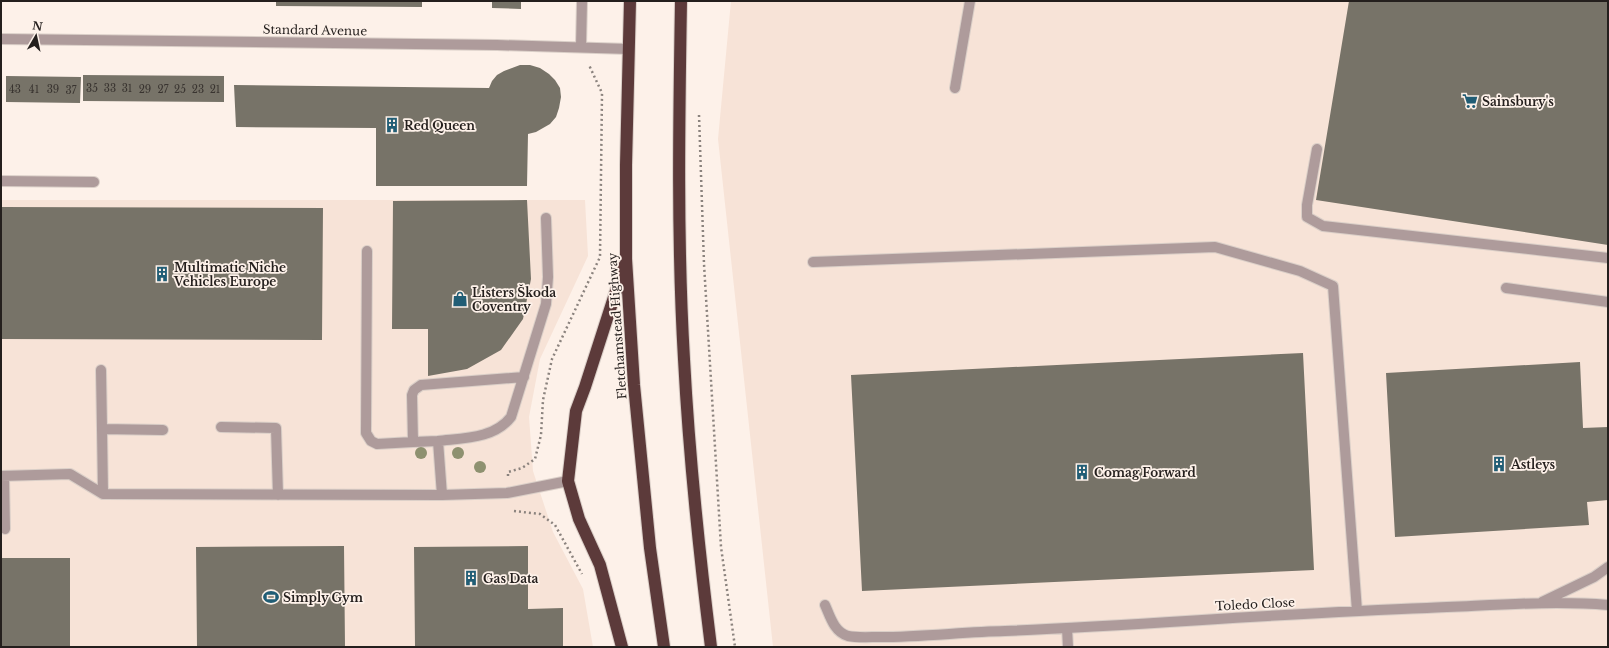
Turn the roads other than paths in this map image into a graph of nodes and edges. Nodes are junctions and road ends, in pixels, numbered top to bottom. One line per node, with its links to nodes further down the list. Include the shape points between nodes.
1 (582, 1): 6 (street)
2 (630, 1): 7 (highway, Fletchamstead Highway)
3 (681, 1): 40 (highway, via 680,204 684,359 700,561)
4 (970, 1): 8 (street)
5 (1, 39): 6 (street, Standard Avenue)
6 (580, 47): 7 (street, Standard Avenue)
7 (629, 49): 15 (highway, Fletchamstead Highway)
8 (955, 88)
9 (1317, 149): 14 (street, via 1307,217 1323,226)
10 (1, 181): 11 (street)
11 (94, 182)
12 (546, 218): 20 (street, via 546,304)
13 (367, 251): 25 (street, via 366,433 377,444)
14 (1608, 258)
15 (626, 259): 27 (highway, via 576,411); 39 (highway, Fletchamstead Highway, via 645,502)
16 (813, 262): 36 (street, via 1214,247 1300,271 1333,286)
17 (1506, 288): 18 (street)
18 (1608, 302)
19 (101, 370): 22 (street)
20 (524, 377): 24 (street, via 511,417 501,427 490,434); 25 (street, via 417,386 412,395)
21 (221, 427): 29 (street, via 276,428)
22 (102, 429): 23 (street); 28 (street)
23 (164, 430)
24 (438, 441): 25 (street); 30 (street)
25 (413, 442)
26 (2, 476): 28 (street, via 70,474); 31 (street)
27 (568, 481): 30 (street, via 507,493); 38 (highway, via 579,519 600,565)
28 (103, 494): 29 (street)
29 (278, 494): 30 (street)
30 (442, 495)
31 (5, 529)
32 (1608, 567): 33 (street, Toledo Close, via 1594,577)
33 (1538, 603): 35 (street, Toledo Close); 36 (street, Toledo Close)
34 (825, 605): 37 (street, Toledo Close, via 834,626 847,636 904,637)
35 (1608, 605)
36 (1357, 611): 37 (street, Toledo Close)
37 (1067, 628): 41 (street)
38 (622, 647)
39 (664, 647)
40 (711, 647)
41 (1068, 647)

